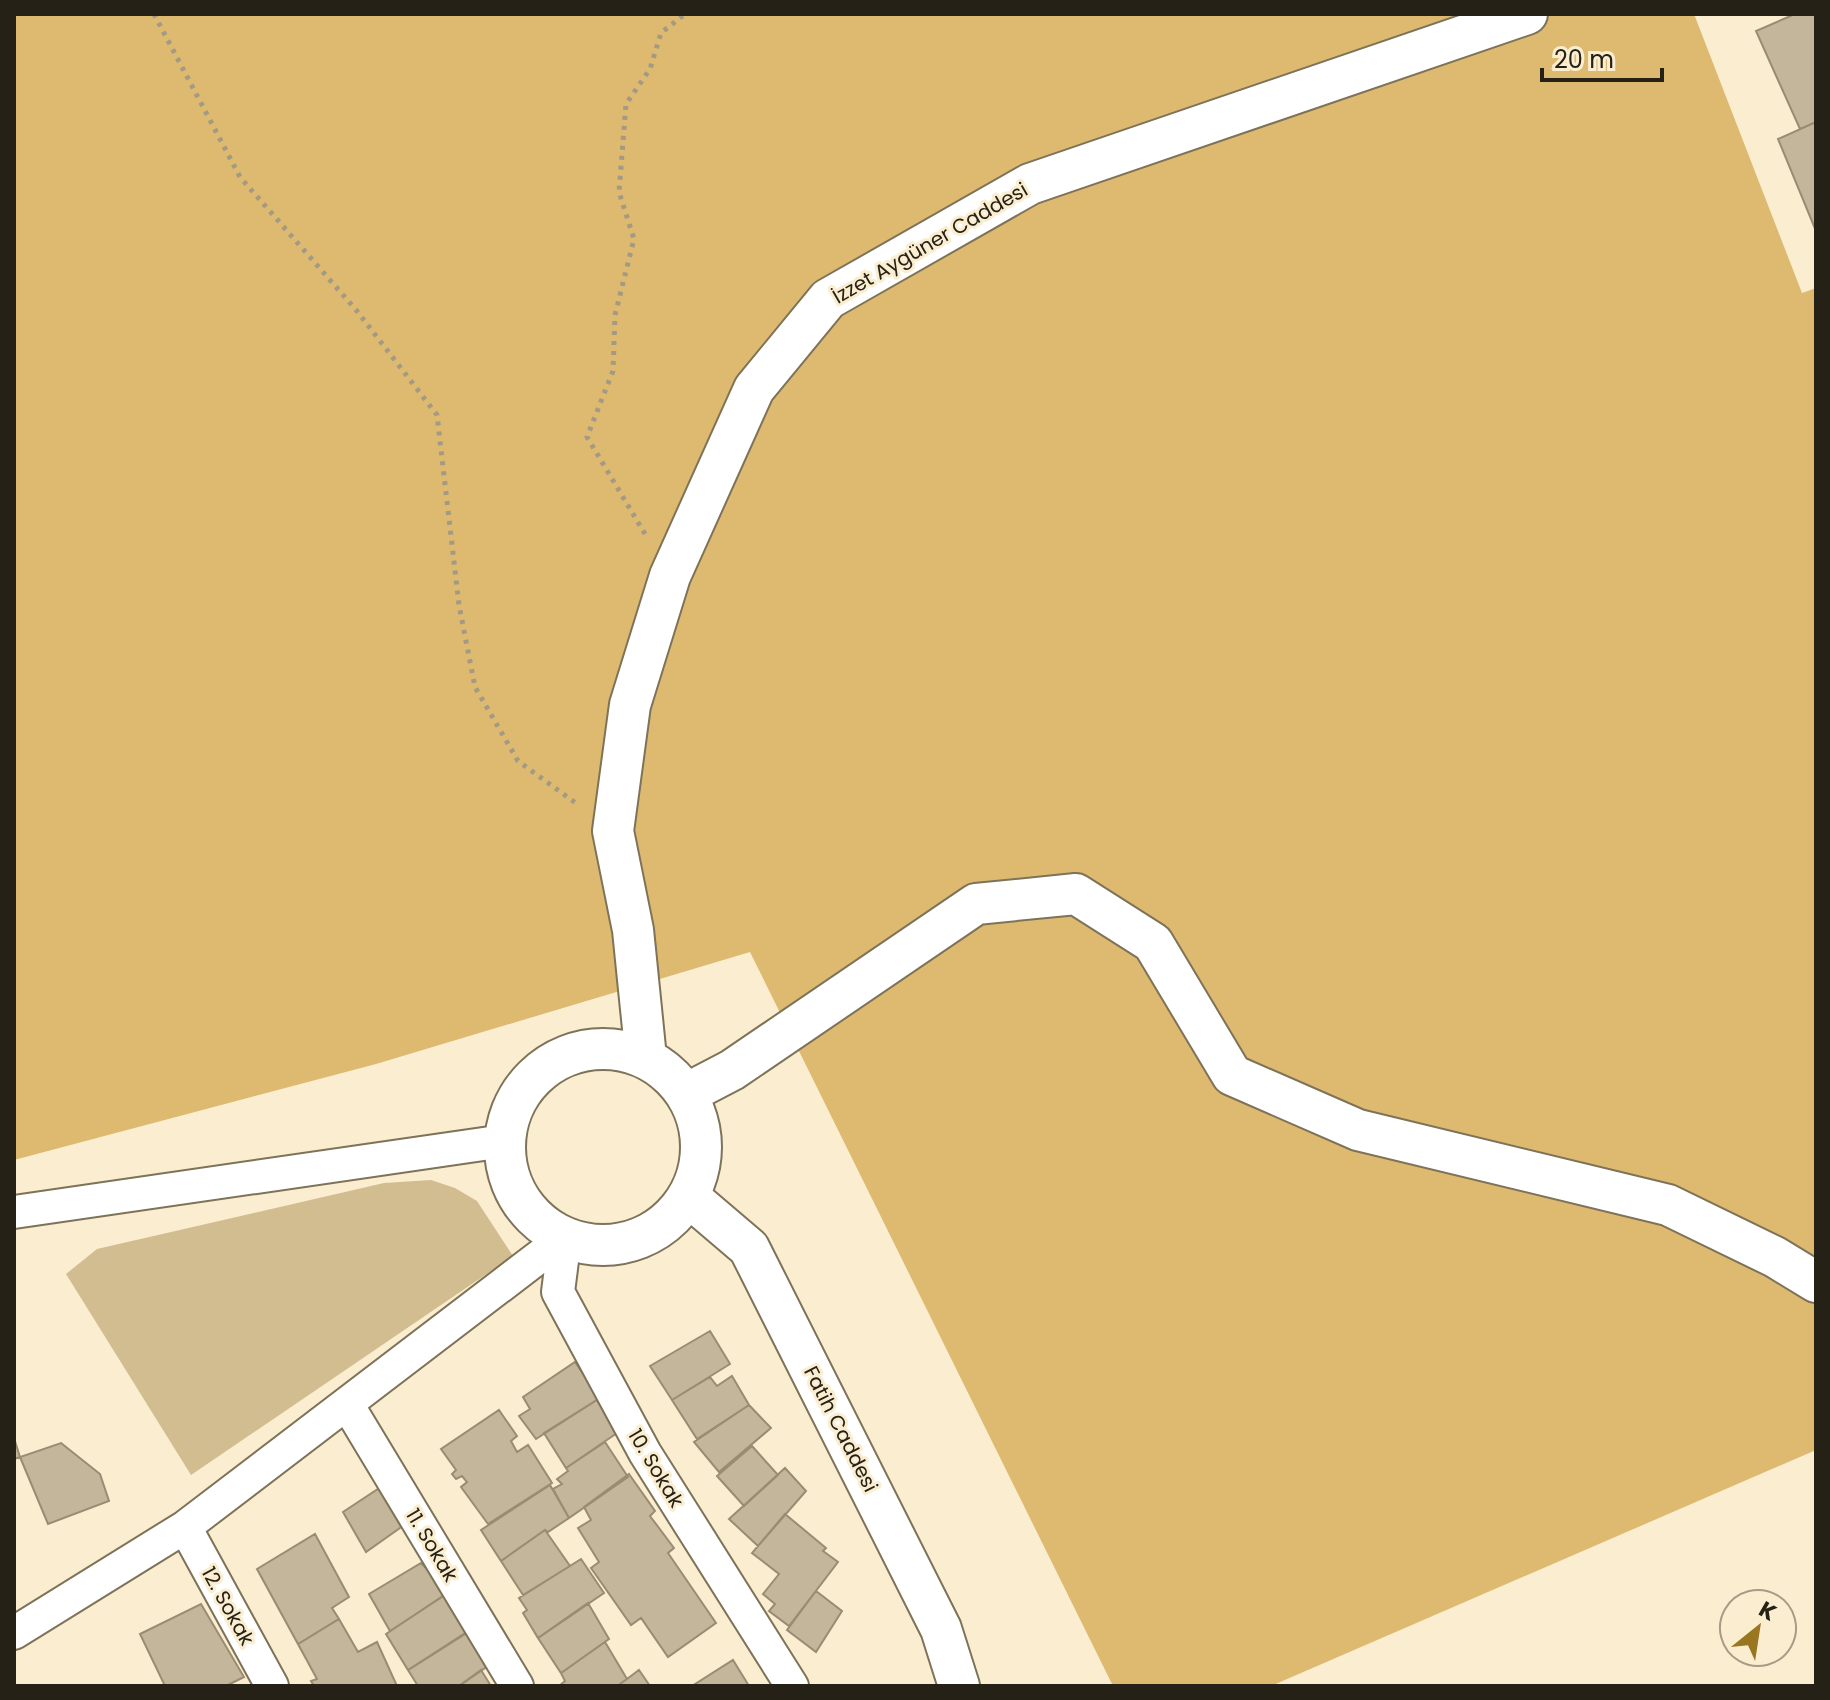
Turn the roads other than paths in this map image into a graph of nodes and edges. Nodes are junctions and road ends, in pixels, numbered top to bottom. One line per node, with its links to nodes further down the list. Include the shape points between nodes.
1 (1527, 14): 2 (street, İzzet Aygüner Caddesi, via 1030,184 828,299 754,389 670,576 630,705 613,831 633,930)
2 (646, 1058): 3 (street); 4 (street, via 615,1049 583,1050 553,1062 528,1082 511,1110)
3 (686, 1094): 5 (street, via 701,1145); 8 (street, via 732,1070 976,904 1076,894 1153,943 1232,1075 1358,1130 1668,1205)
4 (504, 1141): 6 (street); 7 (street, via 507,1171 520,1199 539,1222)
5 (688, 1196): 7 (street, via 670,1218 621,1243); 15 (street, Fatih Caddesi, via 749,1248 941,1629)
6 (14, 1212)
7 (565, 1237): 9 (street); 14 (street, 10. Sokak, via 558,1292 645,1453)
8 (1816, 1282)
9 (347, 1404): 10 (street); 13 (street, 11. Sokak)
10 (185, 1527): 11 (street); 12 (street, 12. Sokak)
11 (14, 1633)
12 (272, 1686)
13 (517, 1686)
14 (792, 1686)
15 (959, 1686)

